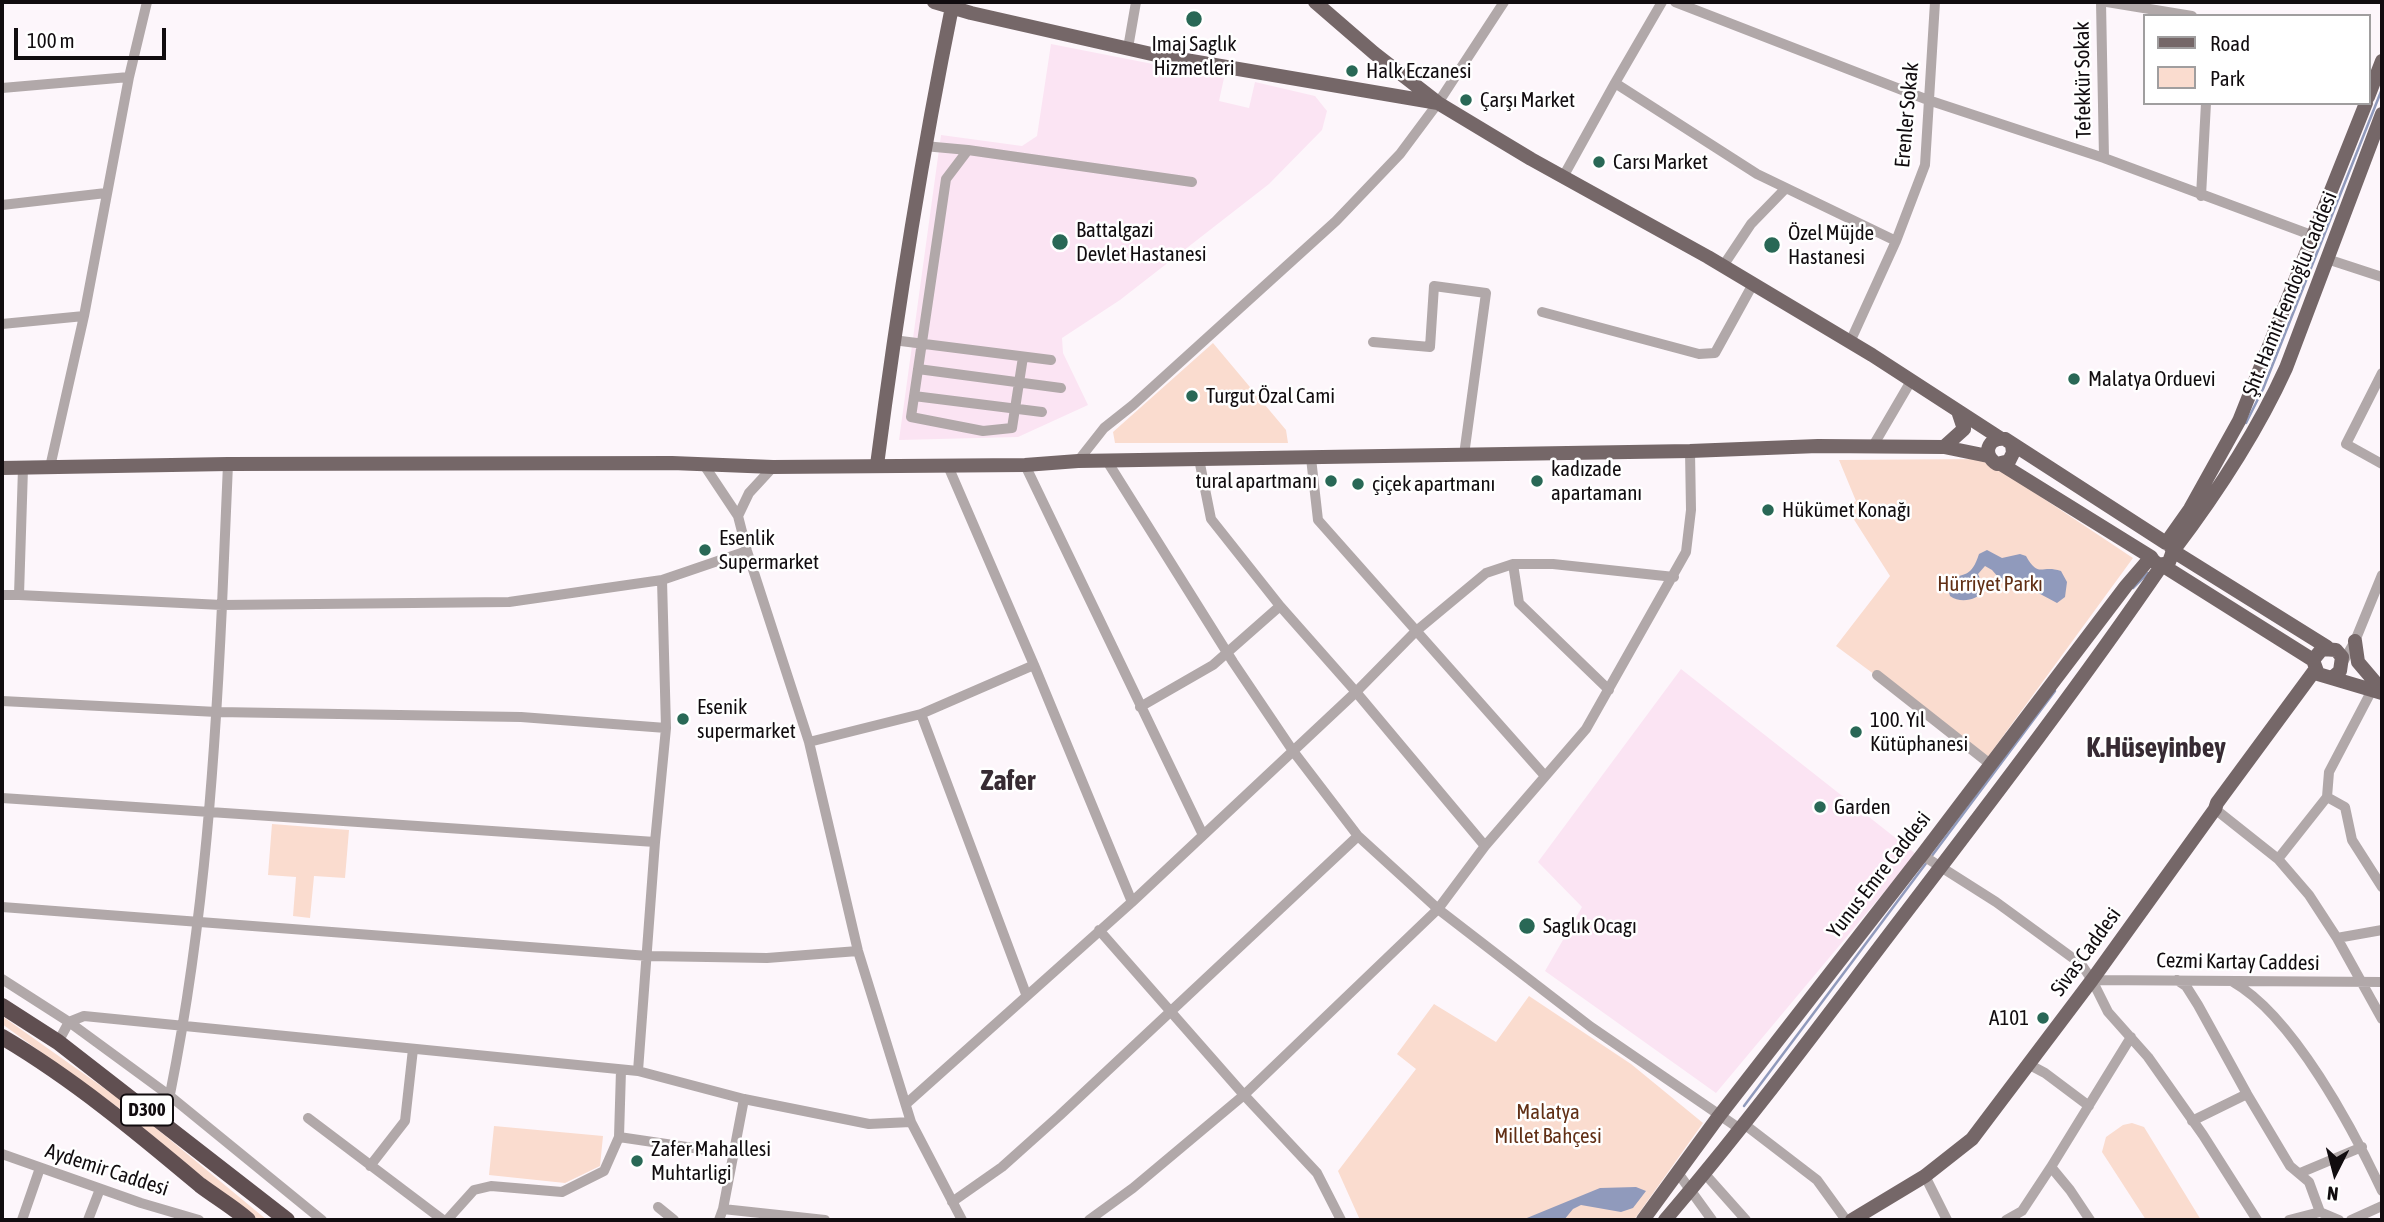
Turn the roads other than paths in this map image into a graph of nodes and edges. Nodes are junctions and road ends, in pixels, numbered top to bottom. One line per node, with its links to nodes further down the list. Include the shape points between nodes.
1 (147, 2): 15 (street)
2 (934, 2): 11 (main road)
3 (1136, 2): 13 (street)
4 (1315, 2): 20 (main road)
5 (1504, 2): 20 (street)
6 (1662, 2): 16 (street)
7 (1675, 2): 19 (street)
8 (1936, 2): 19 (street, Erenler Sokak)
9 (2101, 2): 26 (street, Tefekkür Sokak)
10 (2107, 2): 12 (street)
11 (954, 4): 13 (main road); 24 (main road)
12 (2180, 14)
13 (1128, 48): 20 (main road)
14 (2376, 68): 18 (main road)
15 (129, 77): 17 (street); 30 (street)
16 (1615, 83): 27 (street); 29 (street)
17 (2, 88)
18 (2370, 90)
19 (1928, 100): 26 (street); 34 (street, Erenler Sokak, via 1925,165)
20 (1438, 103): 27 (main road); 65 (street, via 1400,154 1336,221 1104,428)
21 (2206, 105): 31 (street)
22 (2365, 105): 33 (main road, Şht. Hamit Fendoğlu Caddesi)
23 (2382, 114): 35 (main road, Şht. Hamit Fendoğlu Caddesi)
24 (924, 146): 25 (street); 42 (main road)
25 (968, 150): 28 (street); 45 (street, via 946,179)
26 (2104, 158): 31 (street)
27 (1563, 177): 36 (main road)
28 (1192, 181)
29 (1786, 188): 34 (street); 36 (street, via 1751,224)
30 (106, 193): 32 (street); 40 (street)
31 (2201, 196): 33 (street)
32 (2, 205)
33 (2314, 236): 79 (main road, Şht. Hamit Fendoğlu Caddesi, via 2239,421)
34 (1896, 241): 44 (street, Erenler Sokak)
35 (2327, 259): 37 (street); 79 (main road, Şht. Hamit Fendoğlu Caddesi, via 2271,400 2217,492)
36 (1723, 266): 38 (main road)
37 (2382, 277)
38 (1753, 284): 39 (street, via 1710,355); 44 (main road)
39 (1542, 312)
40 (83, 316): 41 (street); 74 (street)
41 (2, 324)
42 (893, 340): 45 (street); 71 (main road)
43 (1373, 342): 61 (street, via 1430,347 1434,286 1486,293)
44 (1850, 342): 50 (main road)
45 (921, 343): 46 (street); 48 (street)
46 (1023, 357): 47 (street); 51 (street)
47 (1051, 360)
48 (918, 369): 51 (street); 53 (street)
49 (2382, 373): 69 (street, via 2346,444)
50 (1911, 381): 55 (main road); 58 (street)
51 (1019, 383): 52 (street); 54 (street)
52 (1061, 388)
53 (914, 396): 54 (street); 54 (street, via 911,417 983,431 1012,428)
54 (1015, 409): 56 (street)
55 (1958, 411): 57 (main road); 59 (main road, via 1964,429)
56 (1042, 412)
57 (2006, 441): 62 (main road, via 1990,444); 68 (main road, via 2012,457); 79 (main road)
58 (1873, 446): 59 (main road); 60 (main road)
59 (1944, 447): 62 (main road)
60 (1690, 451): 61 (main road); 85 (street, via 1686,552)
61 (1464, 455): 63 (main road)
62 (1988, 456): 68 (main road)
63 (1311, 458): 64 (main road); 92 (street, via 1318,520)
64 (1199, 459): 66 (main road); 91 (street, via 1211,519)
65 (1078, 461): 66 (main road); 72 (main road)
66 (1107, 461): 95 (street)
67 (228, 464): 70 (main road); 74 (main road); 90 (street)
68 (2001, 464): 81 (main road)
69 (2382, 464)
70 (704, 465): 75 (main road); 78 (street)
71 (877, 465): 73 (main road); 75 (main road)
72 (1025, 465): 73 (main road); 105 (street)
73 (948, 466): 97 (street)
74 (50, 467): 77 (main road)
75 (773, 467): 78 (street, via 749,493)
76 (2, 468): 77 (main road)
77 (23, 468): 89 (street)
78 (738, 516): 80 (street)
79 (2169, 547): 81 (main road, via 2172,559); 81 (main road, via 2155,544 2151,550); 94 (main road)
80 (747, 551): 86 (street); 109 (street)
81 (2156, 561): 98 (main road); 111 (main road, Yunus Emre Caddesi); 123 (main road, Yunus Emre Caddesi, via 2108,644)
82 (1513, 564): 83 (street); 85 (street); 87 (street)
83 (1499, 569): 87 (street); 92 (street, via 1486,573)
84 (2382, 575): 93 (street)
85 (1674, 578): 102 (street)
86 (662, 580): 90 (street, via 509,602); 108 (street)
87 (1517, 592): 102 (street, via 1519,603)
88 (2, 594): 89 (street)
89 (19, 595): 90 (street)
90 (222, 605): 106 (street)
91 (1280, 606): 95 (street); 103 (street)
92 (1415, 632): 103 (street); 112 (street)
93 (2355, 641): 96 (street); 101 (main road, via 2358,662)
94 (2327, 647): 96 (main road, via 2336,650); 98 (main road, via 2318,652)
95 (1227, 652): 105 (street, via 1213,665); 110 (street)
96 (2343, 662): 100 (main road); 101 (main road)
97 (1034, 665): 107 (street); 125 (street)
98 (2314, 665): 100 (main road, via 2323,676); 115 (main road, Sivas Caddesi)
99 (1877, 675): 111 (street)
100 (2333, 677): 101 (main road)
101 (2378, 688): 113 (street, via 2329,772)
102 (1609, 690): 112 (street, via 1586,729)
103 (1356, 692): 110 (street); 120 (street)
104 (2, 701): 106 (street)
105 (1140, 707): 117 (street)
106 (217, 712): 108 (street, via 521,717); 116 (street)
107 (921, 714): 109 (street); 140 (street)
108 (666, 728): 119 (street)
109 (809, 742): 132 (street)
110 (1293, 751): 117 (street); 118 (street)
111 (1990, 764): 121 (main road, Yunus Emre Caddesi)
112 (1545, 776): 120 (street)
113 (2327, 797): 122 (street); 124 (street, via 2344,807 2352,840)
114 (2, 798): 116 (street)
115 (2215, 809): 122 (street); 135 (main road, Sivas Caddesi)
116 (209, 814): 119 (street); 128 (street)
117 (1203, 835): 125 (street)
118 (1358, 836): 127 (street); 142 (street)
119 (655, 842): 133 (street)
120 (1485, 846): 127 (street)
121 (1922, 855): 123 (street); 159 (main road, Yunus Emre Caddesi)
122 (2278, 859): 131 (street)
123 (1940, 866): 135 (street, via 2081,964); 164 (main road, Yunus Emre Caddesi)
124 (2382, 887)
125 (1132, 902): 129 (street)
126 (2, 907): 128 (street)
127 (1438, 909): 154 (street); 159 (street, via 1591,1027)
128 (199, 923): 133 (street); 145 (street)
129 (1099, 930): 140 (street); 142 (street)
130 (2382, 930): 131 (street)
131 (2337, 938): 138 (street)
132 (858, 950): 133 (street, via 767,958); 157 (street)
133 (648, 956): 152 (street)
134 (2, 979): 144 (street)
135 (2092, 980): 137 (street, Cezmi Kartay Caddesi); 147 (street, via 2108,1012); 150 (main road, Sivas Caddesi)
136 (2230, 980): 137 (street, Cezmi Kartay Caddesi); 138 (street, Cezmi Kartay Caddesi); 166 (street, via 2246,989 2284,1026)
137 (2177, 981): 153 (street, via 2198,1005)
138 (2361, 982): 139 (street, Cezmi Kartay Caddesi); 143 (street)
139 (2382, 982)
140 (1026, 995): 157 (street)
141 (2, 1006): 148 (highway, D300)
142 (1170, 1011): 154 (street); 179 (street, via 1002,1167)
143 (2382, 1019)
144 (69, 1022): 145 (street, via 84,1016); 148 (street); 155 (street)
145 (183, 1026): 149 (street); 155 (street)
146 (2, 1037): 186 (highway, D300, via 91,1096)
147 (2131, 1037): 158 (street); 161 (street)
148 (58, 1042): 163 (highway, D300)
149 (413, 1049): 151 (street); 169 (street, via 405,1121)
150 (2028, 1064): 158 (street); 175 (main road, Sivas Caddesi, via 1972,1139)
151 (621, 1070): 152 (street); 165 (street)
152 (638, 1071): 156 (street)
153 (2247, 1094): 161 (street); 173 (street, via 2290,1166)
154 (1244, 1095): 196 (street); 197 (street, via 1317,1173)
155 (170, 1096): 163 (street); 191 (street)
156 (744, 1100): 162 (street, via 869,1125); 168 (street)
157 (906, 1104): 162 (street)
158 (2090, 1106): 170 (street)
159 (1719, 1116): 164 (street); 172 (main road, Yunus Emre Caddesi)
160 (307, 1118): 169 (street)
161 (2192, 1121): 207 (street)
162 (911, 1122): 179 (street)
163 (164, 1123): 190 (highway, D300)
164 (1742, 1126): 174 (main road, Yunus Emre Caddesi); 202 (street, via 1817,1180)
165 (619, 1137): 168 (street); 192 (street, via 604,1171 562,1192 491,1185 474,1190)
166 (2362, 1147): 173 (street); 178 (street)
167 (2, 1154): 171 (street, Aydemir Caddesi)
168 (734, 1154): 183 (street)
169 (370, 1166): 192 (street)
170 (2051, 1167): 184 (street); 206 (street)
171 (40, 1168): 176 (street, Aydemir Caddesi); 187 (street)
172 (1678, 1173): 177 (street); 198 (main road, Yunus Emre Caddesi)
173 (2300, 1173): 182 (street, via 2309,1182)
174 (1704, 1174): 177 (main road, Yunus Emre Caddesi); 201 (street)
175 (1925, 1176): 203 (main road, Sivas Caddesi); 204 (street)
176 (100, 1189): 185 (street, Aydemir Caddesi); 188 (street)
177 (1691, 1191): 199 (main road, Yunus Emre Caddesi); 200 (street)
178 (2382, 1191)
179 (951, 1202): 195 (street)
180 (2382, 1206): 210 (street)
181 (659, 1207): 193 (street)
182 (2320, 1212): 208 (street); 209 (street)
183 (721, 1215): 194 (street)
184 (2025, 1216): 205 (street)
185 (179, 1217): 189 (street, Aydemir Caddesi)
186 (244, 1219)
187 (22, 1220)
188 (88, 1220)
189 (199, 1220)
190 (287, 1220)
191 (322, 1220)
192 (445, 1220)
193 (674, 1220)
194 (824, 1220)
195 (962, 1220)
196 (1089, 1220)
197 (1341, 1220)
198 (1643, 1220)
199 (1665, 1220)
200 (1712, 1220)
201 (1746, 1220)
202 (1846, 1220)
203 (1852, 1220)
204 (1947, 1220)
205 (2006, 1220)
206 (2090, 1220)
207 (2256, 1220)
208 (2289, 1220)
209 (2339, 1220)
210 (2351, 1220)

